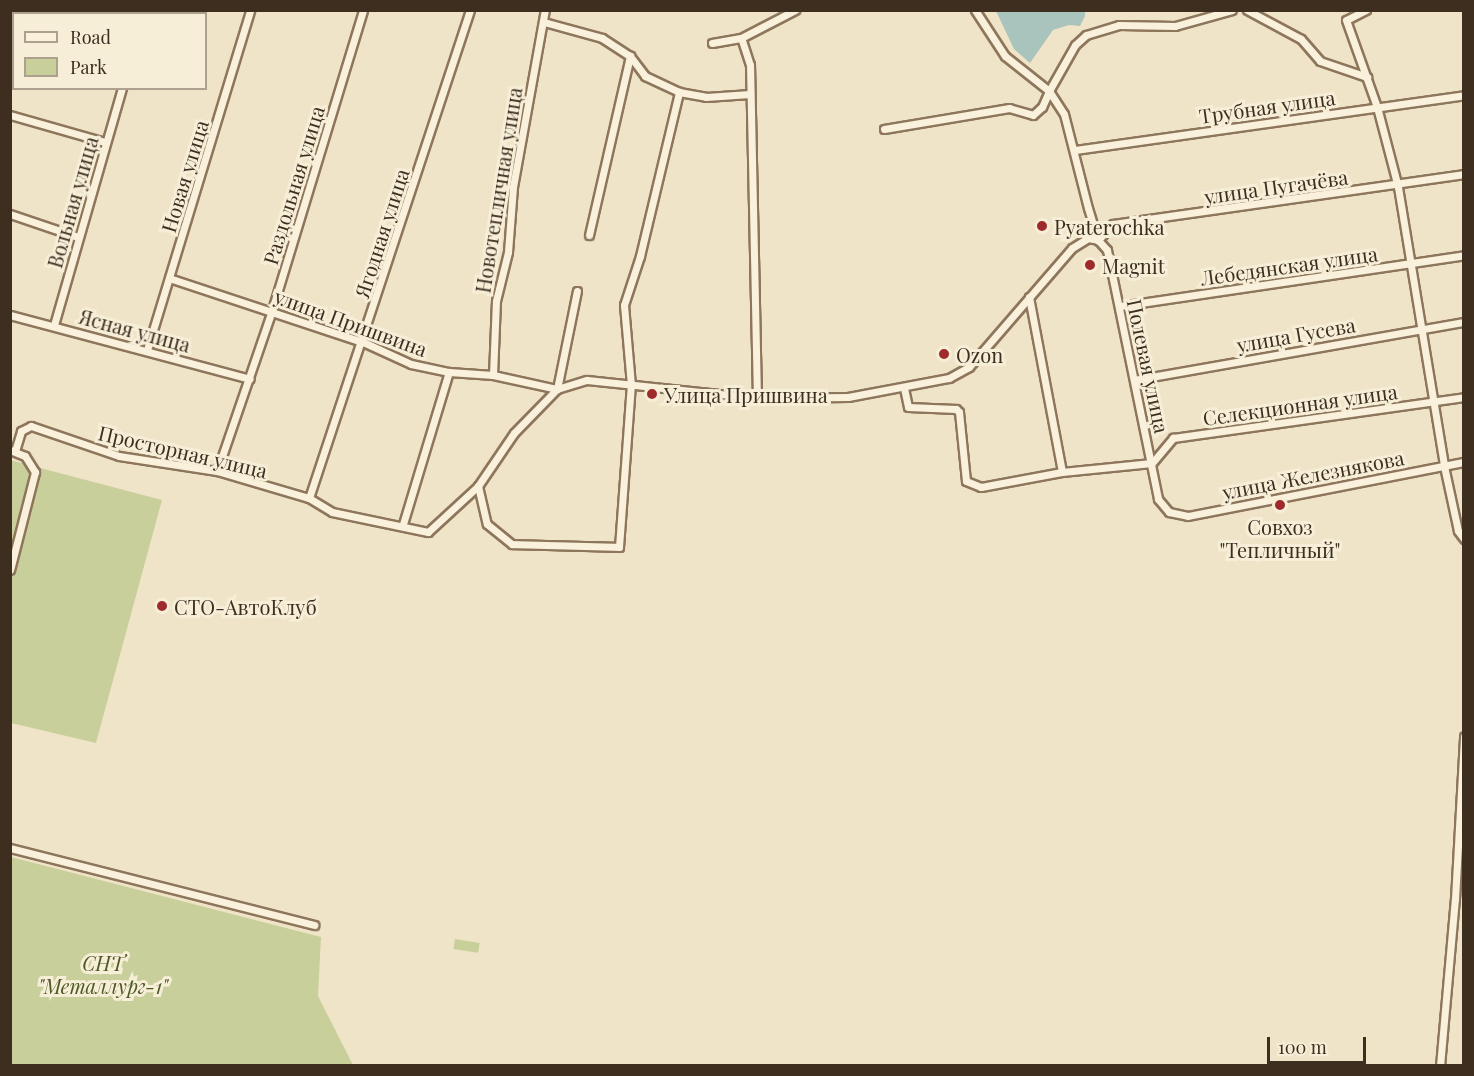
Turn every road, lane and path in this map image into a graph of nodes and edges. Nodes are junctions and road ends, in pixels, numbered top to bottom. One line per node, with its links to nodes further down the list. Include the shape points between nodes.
1 (250, 10): 33 (street, Новая улица)
2 (363, 10): 37 (street, Раздольная улица)
3 (470, 10): 42 (street, Ягодная улица)
4 (545, 10): 10 (street, Новотепличная улица)
5 (795, 10): 11 (street)
6 (975, 10): 17 (street, Полевая улица, via 1005,56)
7 (1232, 10): 17 (street, via 1175,26 1119,25 1086,35 1075,45)
8 (1247, 10): 14 (street, via 1301,39 1320,61)
9 (1366, 10): 14 (street, via 1347,20)
10 (544, 22): 13 (street, via 602,38); 45 (street, Новотепличная улица, via 513,187 508,252 496,301)
11 (741, 38): 12 (street); 18 (street, via 750,65)
12 (712, 42)
13 (630, 56): 16 (street, via 645,76); 28 (street)
14 (1367, 77): 20 (street)
15 (122, 90): 23 (street, Вольная улица, via 114,125)
16 (679, 92): 18 (street, via 706,97); 48 (street, via 640,256 624,305)
17 (1049, 92): 22 (street, via 1033,115 1008,108); 24 (street, Полевая улица, via 1064,114)
18 (750, 94): 52 (street)
19 (1464, 95): 20 (street, Трубная улица)
20 (1377, 107): 24 (street, Трубная улица); 26 (street)
21 (10, 115): 23 (street)
22 (884, 129)
23 (105, 141): 29 (street, Вольная улица)
24 (1075, 150): 30 (street, Полевая улица)
25 (1464, 174): 26 (street, улица Пугачёва)
26 (1398, 187): 30 (street, улица Пугачёва, via 1113,224); 32 (street)
27 (10, 214): 29 (street)
28 (589, 235)
29 (78, 237): 40 (street, Вольная улица)
30 (1098, 240): 35 (street, улица Пришвина, via 1088,238 1072,248); 36 (street, Полевая улица, via 1107,250)
31 (1464, 255): 32 (street, Лебедянская улица)
32 (1412, 264): 36 (street, Лебедянская улица); 41 (street)
33 (169, 278): 37 (street, улица Пришвина); 43 (street, Новая улица)
34 (577, 291): 50 (street)
35 (1029, 297): 49 (street, улица Пришвина, via 969,366 949,378); 59 (street)
36 (1120, 306): 47 (street, Полевая улица)
37 (272, 310): 42 (street, улица Пришвина); 46 (street, Раздольная улица)
38 (10, 315): 40 (street, Ясная улица)
39 (1464, 322): 41 (street, улица Гусева)
40 (54, 325): 43 (street, Ясная улица)
41 (1422, 328): 47 (street, улица Гусева); 53 (street)
42 (363, 342): 44 (street, улица Пришвина, via 411,364); 61 (street, Ягодная улица)
43 (147, 350): 46 (street, Ясная улица)
44 (449, 372): 45 (street, улица Пришвина); 63 (street)
45 (493, 375): 50 (street, улица Пришвина)
46 (250, 379): 58 (street, Раздольная улица)
47 (1134, 380): 56 (street, Полевая улица)
48 (631, 385): 50 (street, улица Пришвина, via 587,380); 52 (street, улица Пришвина); 60 (street, via 619,548 512,544 486,524)
49 (904, 388): 52 (street, улица Пришвина, via 848,397); 59 (street, via 908,407 956,409 969,484 1003,486)
50 (557, 389): 60 (street, via 514,433)
51 (1464, 397): 53 (street, Селекционная улица)
52 (757, 398)
53 (1434, 402): 56 (street, Селекционная улица, via 1173,438); 57 (street)
54 (13, 451): 58 (street, Просторная улица, via 21,431 32,426 119,456); 65 (street, via 25,456 35,472)
55 (1464, 462): 57 (street, улица Железнякова)
56 (1152, 463): 59 (street); 62 (street, Полевая улица, via 1158,499)
57 (1444, 466): 62 (street, улица Железнякова, via 1188,516); 64 (street, via 1458,531)
58 (217, 471): 61 (street, Просторная улица)
59 (1062, 472)
60 (478, 486): 63 (street, Просторная улица, via 428,531)
61 (309, 498): 63 (street, Просторная улица, via 332,512)
62 (1169, 512)
63 (403, 524)
64 (1464, 539)
65 (10, 570)
66 (1464, 736): 68 (street)
67 (10, 848): 70 (street)
68 (1455, 899): 69 (street); 71 (street)
69 (1464, 899)
70 (315, 925)
71 (1440, 1065)

